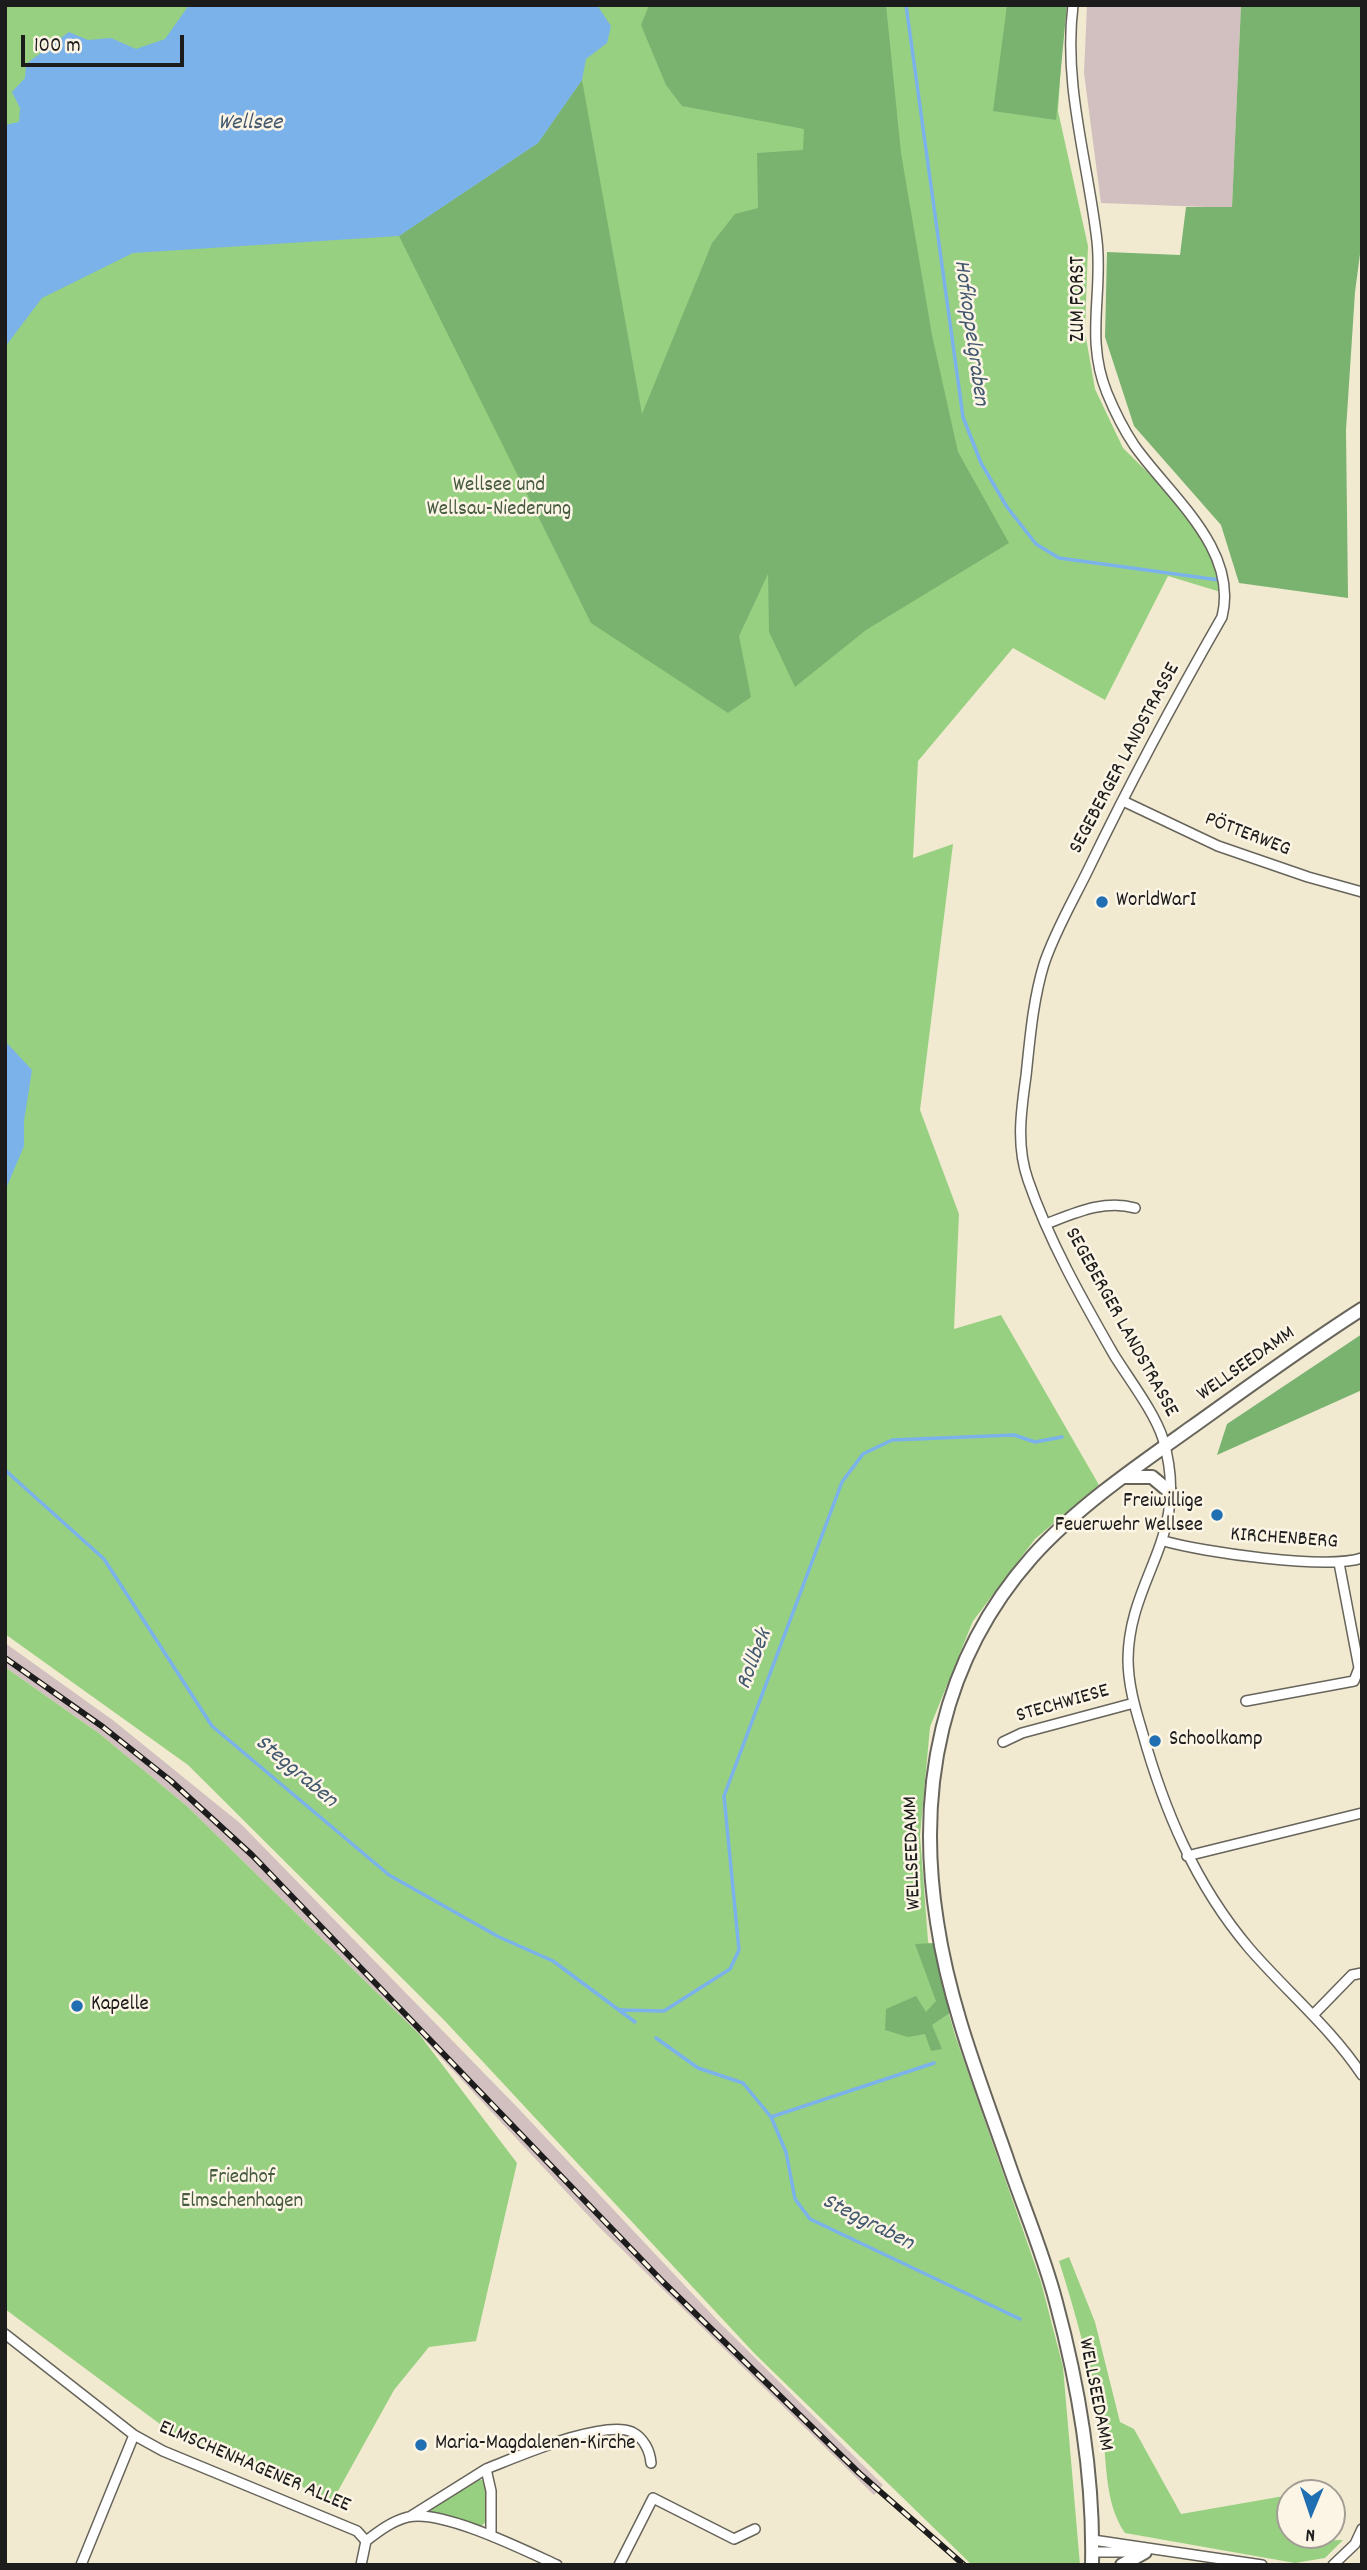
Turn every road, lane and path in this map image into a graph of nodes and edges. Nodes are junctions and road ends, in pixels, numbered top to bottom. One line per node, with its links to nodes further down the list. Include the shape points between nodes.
1 (1073, 5): 2 (street, ZUM FORST, via 1071,86 1098,244 1094,334 1106,392 1133,443 1214,552 1223,573)
2 (1226, 601): 3 (street, SEGEBERGER LANDSTRASSE, via 1222,617)
3 (1123, 801): 4 (street, PÖTTERWEG, via 1218,846); 6 (street, SEGEBERGER LANDSTRASSE, via 1055,939 1038,987 1020,1150)
4 (1362, 892)
5 (1135, 1208): 6 (street, via 1098,1206)
6 (1046, 1224): 8 (street, SEGEBERGER LANDSTRASSE, via 1070,1276 1162,1435)
7 (1362, 1309): 8 (main road, WELLSEEDAMM)
8 (1164, 1447): 9 (main road, WELLSEEDAMM); 10 (street, SEGEBERGER LANDSTRASSE)
9 (1122, 1478): 10 (main road, via 1153,1477); 32 (main road, WELLSEEDAMM, via 1032,1557 980,1628 939,1734 928,1822 933,1895 945,1965 979,2081 1056,2302 1090,2478)
10 (1170, 1492): 11 (street, SEGEBERGER LANDSTRASSE)
11 (1164, 1541): 13 (street, KIRCHENBERG, via 1206,1552); 15 (street, SEGEBERGER LANDSTRASSE, via 1130,1637)
12 (1362, 1558): 13 (street, KIRCHENBERG)
13 (1339, 1563): 14 (street, via 1359,1668 1354,1681)
14 (1246, 1701)
15 (1133, 1703): 16 (street, STECHWIESE); 18 (street, SEGEBERGER LANDSTRASSE)
16 (1003, 1742)
17 (1362, 1813): 18 (street)
18 (1187, 1856): 20 (street, SEGEBERGER LANDSTRASSE, via 1246,1945)
19 (1362, 1973): 20 (street, via 1352,1975)
20 (1313, 2015): 21 (street, SEGEBERGER LANDSTRASSE)
21 (1362, 2075)
22 (5, 2333): 23 (street, ELMSCHENHAGENER ALLEE)
23 (134, 2435): 30 (street, ELMSCHENHAGENER ALLEE, via 356,2531); 33 (street)
24 (652, 2463): 25 (street, via 649,2450 635,2433 625,2430 573,2437)
25 (486, 2469): 26 (street); 29 (street)
26 (411, 2516): 29 (street); 30 (street, via 391,2523)
27 (755, 2529): 36 (street, via 734,2539 653,2498)
28 (1362, 2529): 39 (street, via 1355,2544)
29 (491, 2535): 35 (street)
30 (366, 2541): 34 (street)
31 (1150, 2551): 32 (street); 37 (main road); 38 (street)
32 (1092, 2552)
33 (81, 2565)
34 (361, 2565)
35 (557, 2565)
36 (619, 2565)
37 (1122, 2565)
38 (1262, 2565)
39 (1333, 2565)

